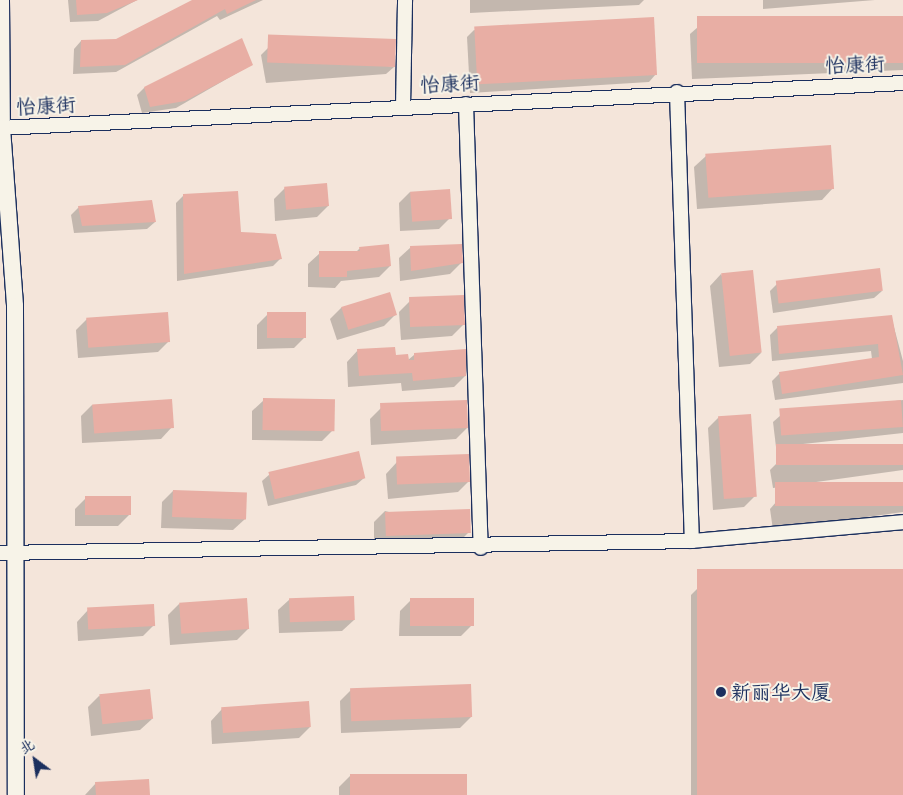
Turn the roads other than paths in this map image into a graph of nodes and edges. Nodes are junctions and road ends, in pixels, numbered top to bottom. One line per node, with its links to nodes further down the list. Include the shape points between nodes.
1 (1, 0): 7 (main road)
2 (405, 0): 6 (street)
3 (903, 83): 4 (street, 怡康街)
4 (677, 92): 5 (street, 怡康街); 9 (street)
5 (466, 104): 6 (street, 怡康街); 10 (street)
6 (403, 107): 7 (street, 怡康街)
7 (1, 128): 11 (main road, via 15,306)
8 (903, 522): 9 (street)
9 (692, 541): 10 (street)
10 (481, 548): 11 (street)
11 (7, 553): 12 (main road)
12 (16, 795)

